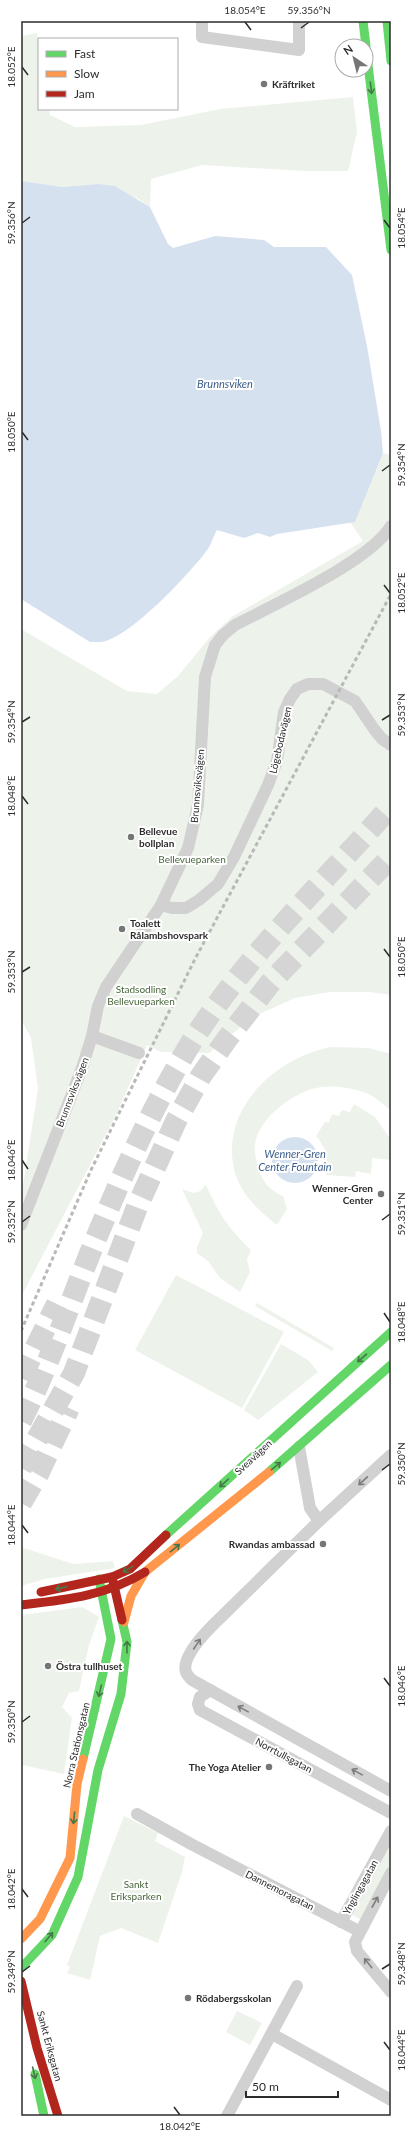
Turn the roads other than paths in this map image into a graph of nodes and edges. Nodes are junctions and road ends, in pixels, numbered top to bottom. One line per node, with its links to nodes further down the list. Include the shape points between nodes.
1 (202, 21): 2 (street, via 202,37 299,50)
2 (299, 21)
3 (363, 21): 5 (main road)
4 (387, 21): 6 (main road)
5 (365, 38)
6 (391, 62)
7 (370, 78): 8 (main road, one-way to 8)
8 (391, 250)
9 (391, 526): 11 (street, Brunnsviksvägen, via 382,538 357,558 235,625 222,635 215,645 205,677 198,805 194,825 179,870)
10 (391, 745): 11 (street, Lögebodavägen, via 374,729 355,701 323,684 308,684 297,689 284,712 277,761 268,786 218,884 186,908)
11 (161, 906): 12 (street, Brunnsviksvägen, via 106,987 98,1006)
12 (92, 1036): 13 (street); 14 (street, Brunnsviksvägen)
13 (139, 1053)
14 (21, 1225)
15 (391, 1332): 21 (main road, Sveavägen, one-way to 21, via 306,1406 130,1570)
16 (391, 1365): 17 (main road, Sveavägen)
17 (299, 1447): 19 (street, via 310,1508); 20 (main road, Sveavägen, one-way to 17)
18 (391, 1455): 19 (street, one-way to 19)
19 (319, 1521): 30 (street, Norrtullsgatan, one-way to 19, via 192,1680 186,1673 185,1665 189,1656 202,1636)
20 (144, 1572): 23 (main road, Sveavägen, via 123,1587); 29 (main road, via 126,1606)
21 (112, 1577): 22 (main road, Sveavägen); 23 (main road)
22 (99, 1579): 24 (main road); 25 (main road, Sveavägen, one-way to 25)
23 (114, 1590): 24 (main road, Sveavägen); 29 (main road)
24 (102, 1594): 26 (main road, Sveavägen); 28 (main road)
25 (21, 1595)
26 (76, 1599): 27 (main road, Sveavägen); 28 (main road, via 100,1609)
27 (21, 1605)
28 (108, 1620): 38 (main road, Norra Stationsgatan, one-way to 38, via 111,1639 77,1784 70,1858 40,1919)
29 (124, 1628): 39 (main road, one-way to 29, via 52,1935 78,1877 98,1770 122,1694 127,1656)
30 (210, 1690): 31 (street, Norrtullsgatan, one-way to 30); 32 (street, Norrtullsgatan, via 200,1697 200,1710)
31 (391, 1791)
32 (391, 1813)
33 (137, 1814): 36 (street, Dannemoragatan)
34 (391, 1831): 36 (street, Ynglingagatan)
35 (391, 1873): 37 (street, Ynglingagatan, one-way to 35)
36 (341, 1922): 37 (street, Dannemoragatan)
37 (359, 1931): 42 (street, one-way to 37, via 358,1951 355,1942)
38 (21, 1939)
39 (21, 1964)
40 (21, 1981): 47 (main road, Sankt Eriksgatan, via 37,2048)
41 (297, 1986): 44 (street)
42 (391, 1992)
43 (21, 2022): 46 (main road, one-way to 46)
44 (272, 2034): 45 (street); 48 (street)
45 (391, 2100)
46 (44, 2116)
47 (58, 2116)
48 (227, 2116)

